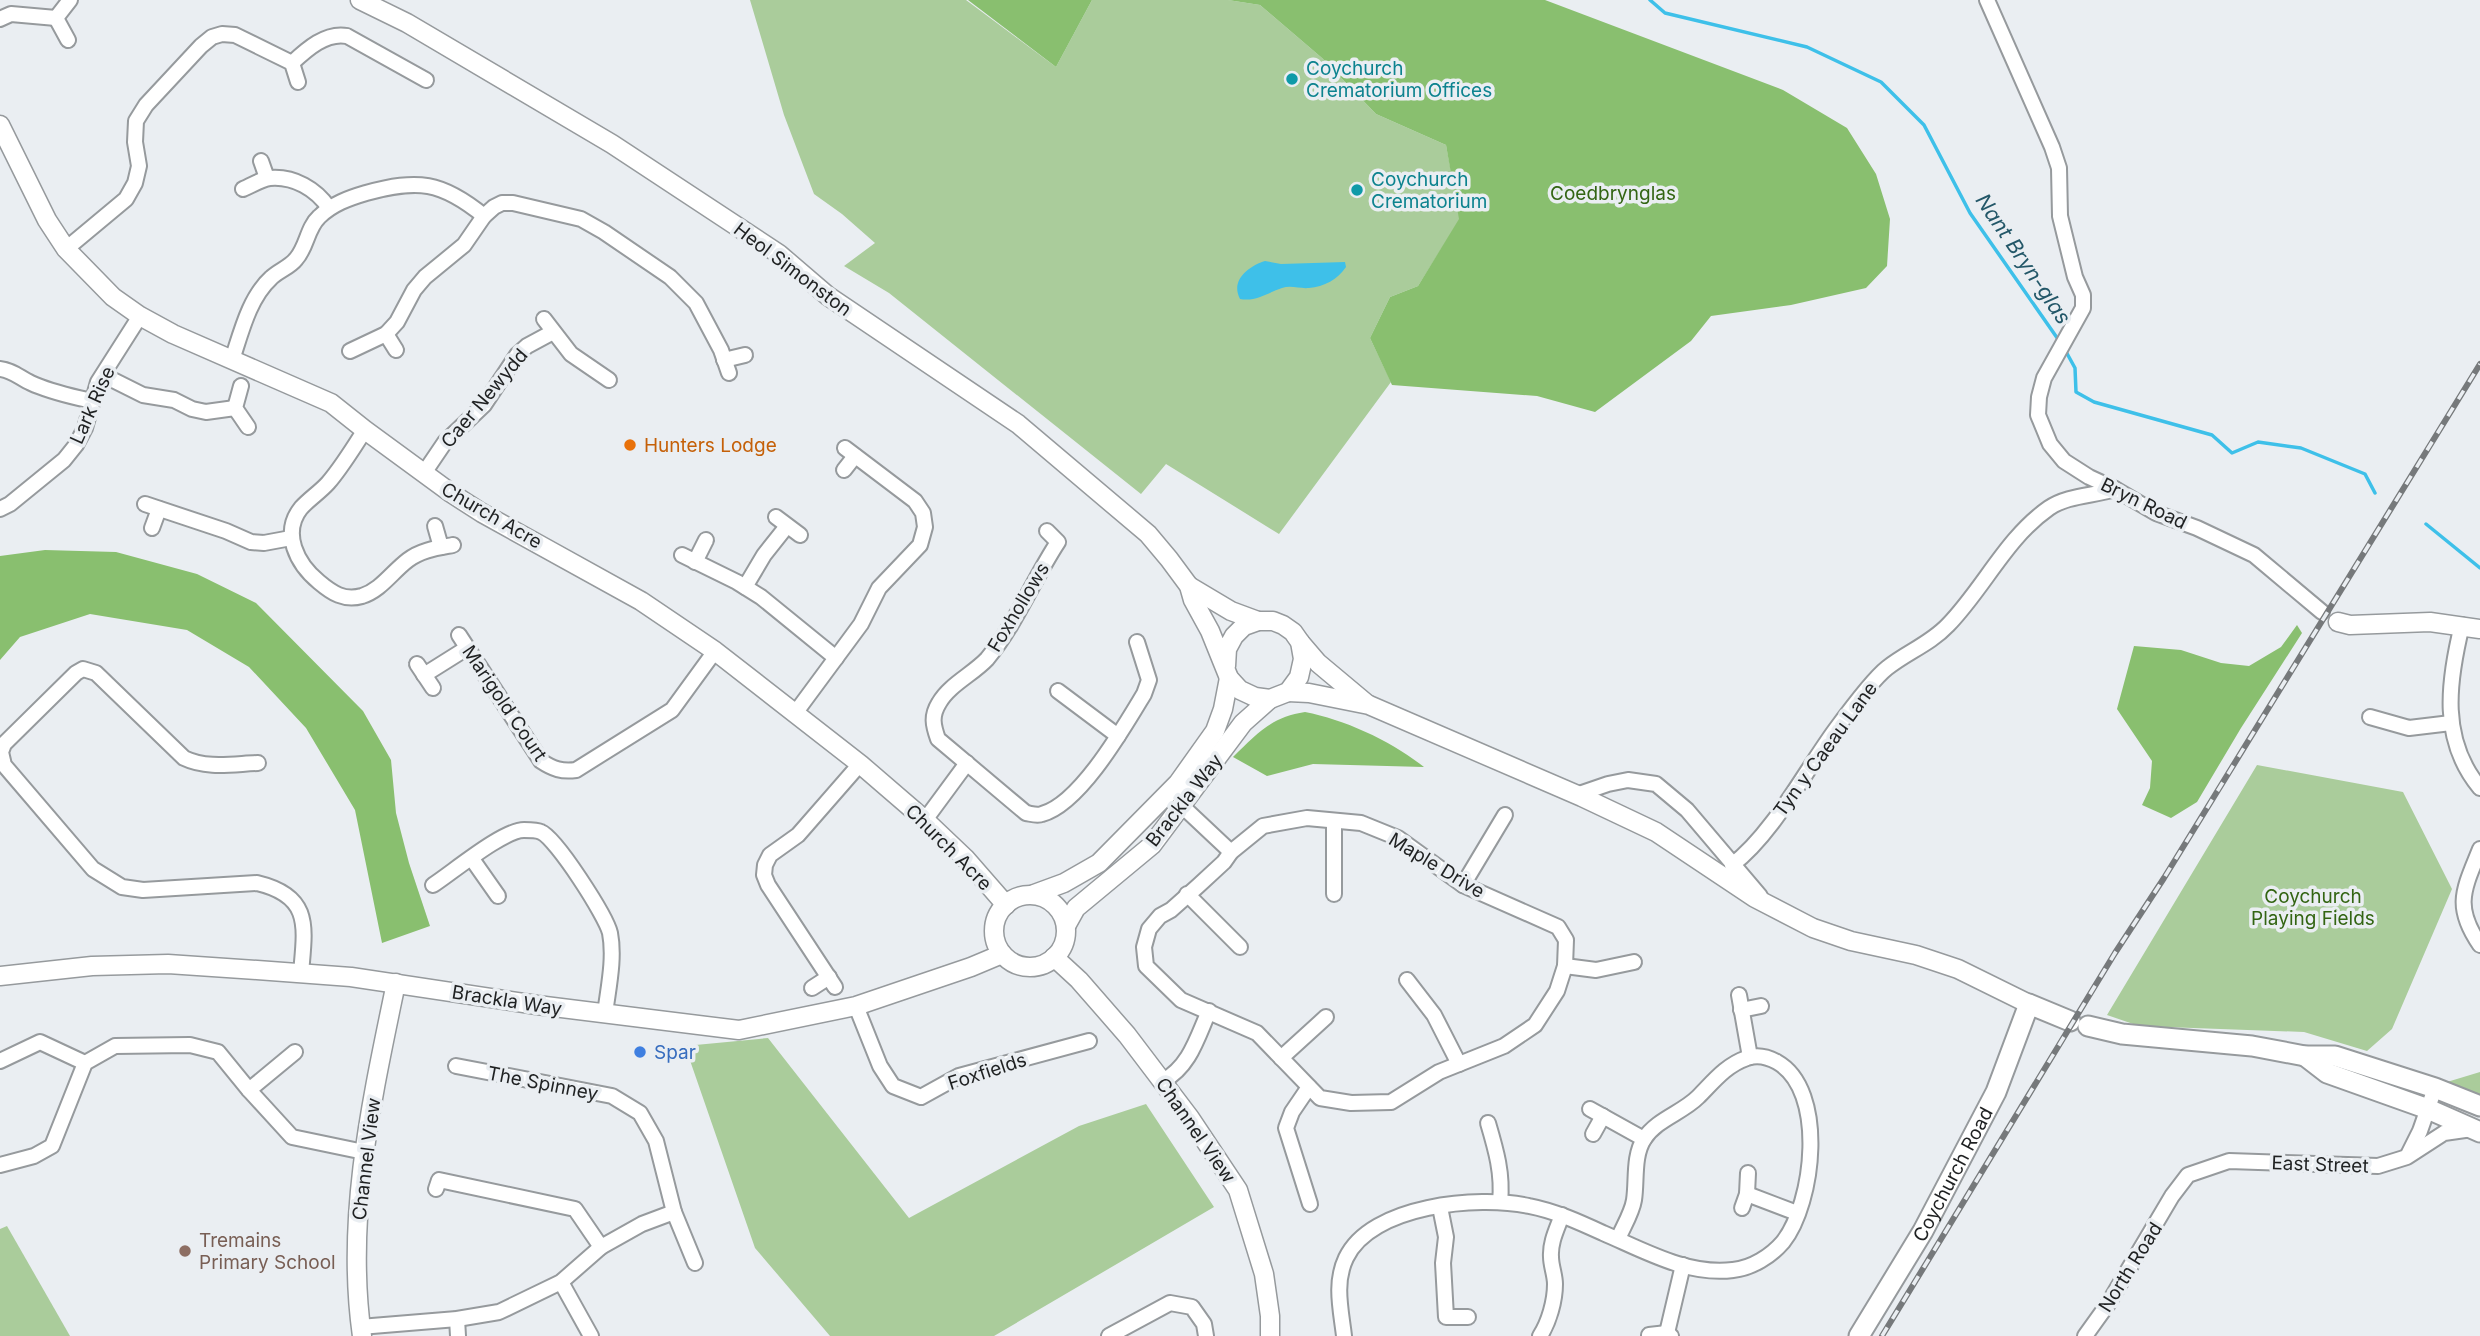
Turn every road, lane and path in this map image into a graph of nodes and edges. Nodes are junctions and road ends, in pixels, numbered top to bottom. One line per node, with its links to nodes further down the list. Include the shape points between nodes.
1 (70, 0): 4 (street)
2 (360, 0): 45 (street, Heol Simonston, via 612,144 779,254 828,296 1018,424 1148,534)
3 (1987, 0): 35 (street, Bryn Road, via 2059,168 2060,216 2083,295 2084,308 2044,378 2038,415 2050,444 2064,461)
4 (56, 18): 5 (street, via 11,14); 6 (street)
5 (0, 19)
6 (68, 40)
7 (292, 63): 8 (street, via 308,48 337,34); 9 (street); 16 (street, via 235,35 212,37 201,46 146,104 136,121 139,166 127,199)
8 (426, 80)
9 (298, 82)
10 (0, 125): 16 (street, Church Acre)
11 (261, 161): 12 (street)
12 (267, 178): 13 (street); 14 (street, via 309,187)
13 (243, 189)
14 (329, 208): 15 (street, via 356,196 412,184 459,197); 24 (street, via 316,219 296,260 258,293)
15 (484, 216): 20 (street, via 464,245 414,290); 23 (street, via 502,203 513,203 581,219 683,288 696,303 726,366)
16 (66, 249): 17 (street, Church Acre)
17 (140, 316): 24 (street, Church Acre); 26 (street, Lark Rise)
18 (544, 319): 19 (street)
19 (553, 332): 27 (street, via 581,363); 34 (street, Caer Newydd, via 517,355 484,405 445,442)
20 (386, 334): 21 (street); 22 (street)
21 (396, 350)
22 (350, 351)
23 (745, 355)
24 (232, 360): 32 (street, Church Acre, via 331,402)
25 (0, 369): 29 (street)
26 (103, 374): 29 (street, Lark Rise); 30 (street, via 143,395 174,400 192,409)
27 (608, 380)
28 (241, 386): 30 (street)
29 (91, 401): 37 (street, Lark Rise, via 85,428 64,460)
30 (235, 408): 31 (street)
31 (248, 427)
32 (365, 430): 34 (street, Church Acre); 43 (street, via 330,481 302,507)
33 (844, 470): 54 (street, via 850,452 915,501 925,527 920,545 879,588 861,624)
34 (424, 473): 53 (street, Church Acre, via 482,513 641,601)
35 (2115, 489): 47 (street, Bryn Road, via 2157,513 2254,555); 77 (street, Tyn y Caeau Lane, via 2059,503 2022,532 1950,624 1930,642 1886,668 1836,728 1765,831)
36 (145, 504): 38 (street)
37 (0, 509)
38 (159, 509): 40 (street); 43 (street, via 251,542)
39 (435, 526): 43 (street, via 447,546 409,559 374,591 360,597 343,598 313,577)
40 (152, 528)
41 (1047, 531): 66 (street, Foxhollows, via 1063,547 1041,568 986,660 940,700 934,713 938,739)
42 (800, 535): 46 (street, via 782,521)
43 (291, 538)
44 (706, 540): 46 (street, via 689,559)
45 (1189, 586): 48 (street, Heol Simonston); 55 (street, Heol Simonston)
46 (746, 587): 54 (street)
47 (2322, 612)
48 (1258, 621): 52 (street, via 1283,625); 55 (street, via 1234,636 1227,649)
49 (2338, 622): 50 (street)
50 (2471, 627): 63 (street, via 2450,686)
51 (1138, 642): 64 (street, Foxhollows, via 1149,680)
52 (1300, 642): 58 (street, via 1299,677); 60 (street)
53 (715, 651): 56 (street, Marigold Court, via 672,709 576,770 551,768 541,761 463,642 421,669); 61 (street, Church Acre)
54 (836, 658): 61 (street)
55 (1227, 672): 59 (street, via 1240,690); 80 (street, Brackla Way, via 1215,731 1178,783 1099,863)
56 (433, 688)
57 (1058, 691): 64 (street)
58 (1288, 692): 59 (street); 60 (street)
59 (1270, 699): 70 (street, Brackla Way, via 1243,723)
60 (1369, 705): 69 (street)
61 (796, 712): 67 (street, Church Acre)
62 (2370, 717): 63 (street, via 2409,728)
63 (2451, 723): 68 (street, via 2457,751)
64 (1118, 736): 66 (street, Foxhollows, via 1067,800 1039,815 1026,813)
65 (258, 763): 93 (street, via 210,765 184,758 96,673 83,669 1,752 4,765 93,869 122,887 142,890 257,883 286,895 303,917)
66 (967, 763): 72 (street)
67 (860, 764): 72 (street, Church Acre); 97 (street, via 765,865 768,885 832,983)
68 (2480, 788)
69 (1576, 796): 77 (street, via 1628,780 1656,785 1687,810); 85 (street, via 1656,832)
70 (1181, 805): 75 (street); 86 (street, Brackla Way, via 1152,845 1076,908)
71 (1505, 815): 79 (street)
72 (925, 820): 84 (street, Church Acre)
73 (1335, 821): 75 (street, Maple Drive, via 1307,818 1263,826); 79 (street, Maple Drive, via 1361,823 1398,838); 82 (street)
74 (2480, 849): 87 (street, via 2464,891 2463,909)
75 (1231, 852): 81 (street, Maple Drive)
76 (472, 859): 78 (street); 83 (street); 104 (street, via 507,834 523,830 541,832 555,846 599,907 610,933)
77 (1732, 865): 85 (street)
78 (433, 885)
79 (1463, 885): 92 (street, Maple Drive, via 1558,927 1566,940)
80 (1034, 894): 84 (street, via 1021,895); 86 (street, via 1048,899)
81 (1187, 894): 88 (street); 103 (street, Maple Drive, via 1149,929 1144,947 1146,966 1181,1000)
82 (1334, 894)
83 (498, 896)
84 (1006, 905): 89 (street, via 994,927 994,940)
85 (1768, 905): 99 (street, via 1812,928 1958,969)
86 (1066, 926): 90 (street, via 1062,947)
87 (2480, 945)
88 (1240, 947)
89 (1002, 954): 90 (street, via 1026,967 1040,966); 100 (street, Brackla Way)
90 (1054, 957): 115 (street, Channel View, via 1091,993)
91 (1634, 962): 92 (street, via 1595,970)
92 (1565, 966): 113 (street, Maple Drive, via 1557,992 1535,1025 1504,1046)
93 (300, 973): 94 (street, Brackla Way, via 168,964); 96 (street, Brackla Way)
94 (0, 976)
95 (1407, 980): 113 (street, via 1434,1015)
96 (396, 983): 104 (street, Brackla Way); 127 (street, Channel View)
97 (812, 988)
98 (1739, 995): 102 (street)
99 (2029, 1004): 108 (main road, via 2079,1024 2122,1034 2252,1046); 156 (main road, Coychurch Road, via 1996,1092 1923,1231)
100 (856, 1006): 104 (street, Brackla Way, via 739,1030); 106 (street, Foxfields, via 893,1086 922,1097 959,1076)
101 (1761, 1006): 102 (street)
102 (1741, 1010): 109 (street)
103 (1209, 1011): 110 (street, Maple Drive, via 1256,1033); 115 (street, via 1194,1050 1177,1073)
104 (605, 1014)
105 (1326, 1017): 110 (street)
106 (1088, 1041)
107 (295, 1052): 118 (street)
108 (2305, 1056): 117 (main road, via 2335,1056); 120 (main road, via 2327,1073)
109 (1750, 1057): 125 (street, via 1713,1080); 137 (street, via 1768,1057 1787,1068 1799,1086 1811,1157)
110 (1281, 1058): 116 (street, Maple Drive)
111 (0, 1062): 112 (street, via 40,1042)
112 (85, 1063): 118 (street, via 116,1046 190,1045 218,1052); 129 (street, via 52,1146)
113 (1459, 1063): 116 (street, Maple Drive, via 1391,1102 1329,1100)
114 (456, 1066): 136 (street, The Spinney, via 612,1096 640,1114 656,1140)
115 (1163, 1081): 153 (street, Channel View, via 1238,1190 1264,1274)
116 (1309, 1087): 134 (street, via 1286,1128)
117 (2435, 1088): 119 (main road); 120 (street)
118 (249, 1090): 127 (street, via 292,1137)
119 (2480, 1106)
120 (2428, 1109): 122 (main road); 128 (street)
121 (1488, 1123): 124 (street)
122 (2476, 1131): 128 (street, East Street, via 2444,1133)
123 (1593, 1134): 125 (street, via 1597,1113)
124 (1493, 1139): 126 (street); 133 (street, via 1502,1182)
125 (1644, 1139): 139 (street, via 1637,1161 1634,1203)
126 (1478, 1144)
127 (364, 1152): 146 (street, Channel View, via 358,1207)
128 (2407, 1157): 132 (street, East Street, via 2356,1167 2229,1161 2188,1175)
129 (0, 1165)
130 (1748, 1173): 137 (street, via 1744,1201)
131 (436, 1189): 140 (street, via 439,1180 575,1209)
132 (2172, 1196): 157 (street, North Road)
133 (1500, 1202): 135 (street); 138 (street)
134 (1310, 1204)
135 (1440, 1207): 144 (street, via 1446,1237 1446,1317); 154 (street, via 1411,1211 1355,1243 1340,1275)
136 (674, 1212): 140 (street); 141 (street, The Spinney)
137 (1797, 1213): 142 (street, via 1783,1241 1751,1266 1731,1270)
138 (1562, 1215): 139 (street); 155 (street, via 1552,1242 1555,1297)
139 (1618, 1239): 142 (street)
140 (601, 1247): 143 (street)
141 (695, 1263)
142 (1683, 1265): 147 (street)
143 (561, 1282): 145 (street, via 499,1312); 150 (street)
144 (1468, 1317)
145 (457, 1319): 146 (street); 149 (street)
146 (361, 1331)
147 (1669, 1334): 148 (street)
148 (1649, 1335)
149 (458, 1336)
150 (591, 1336)
151 (1109, 1336): 152 (street, via 1170,1303 1192,1307)
152 (1206, 1336)
153 (1270, 1336)
154 (1344, 1336)
155 (1540, 1336)
156 (1859, 1336)
157 (2085, 1336)

